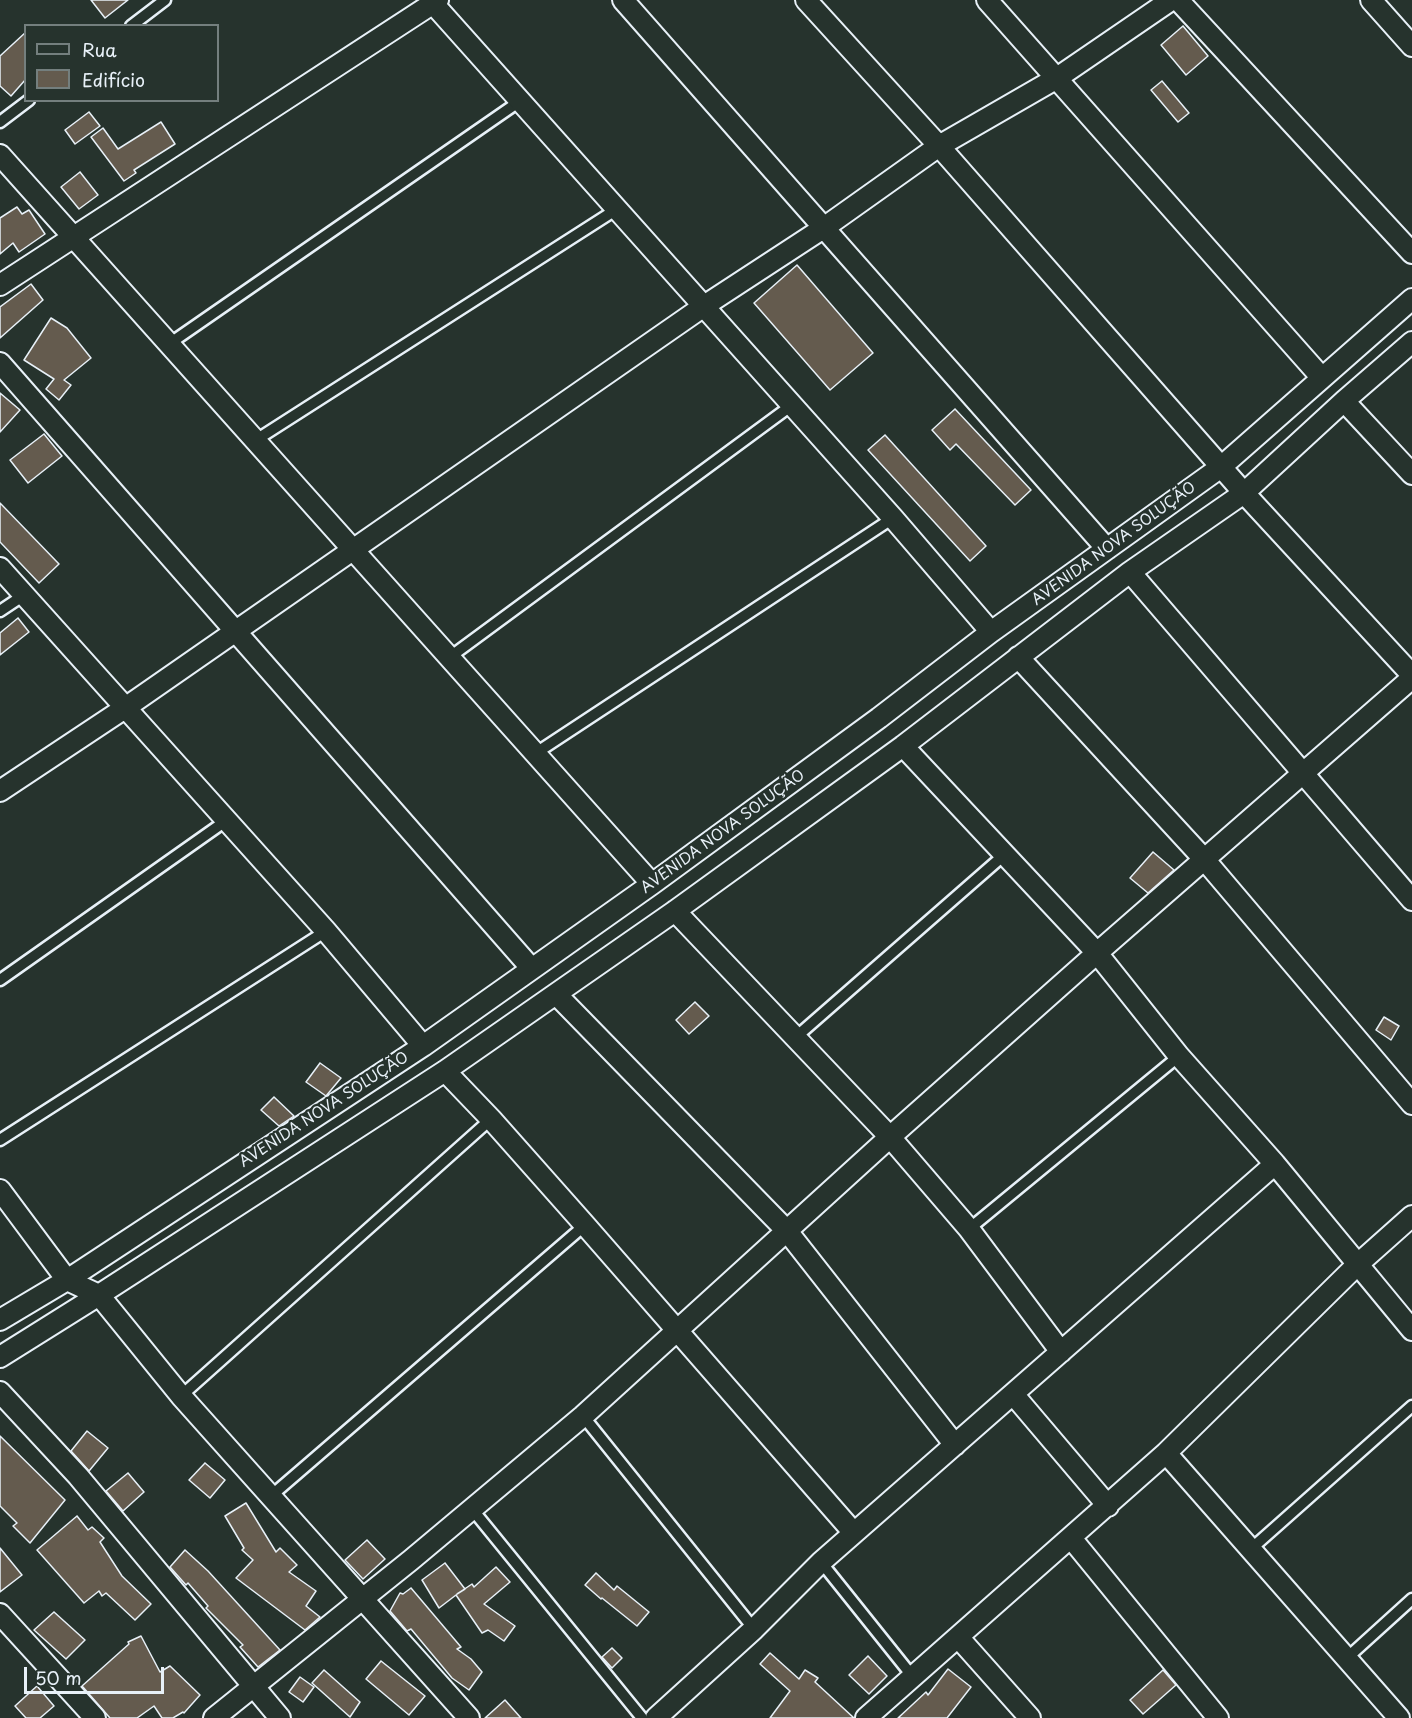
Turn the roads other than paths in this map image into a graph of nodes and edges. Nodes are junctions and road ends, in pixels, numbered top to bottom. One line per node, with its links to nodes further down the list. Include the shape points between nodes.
1 (165, 0): 9 (lane)
2 (623, 0): 18 (street)
3 (806, 0): 15 (street)
4 (987, 0): 11 (street)
5 (1171, 0): 11 (street)
6 (1178, 0): 20 (street)
7 (1371, 0): 10 (street)
8 (433, 1): 12 (street); 19 (street)
9 (134, 24)
10 (1412, 46)
11 (1057, 78): 15 (street); 27 (street)
12 (520, 101): 17 (street); 25 (lane)
13 (26, 102): 14 (lane)
14 (0, 122)
15 (939, 146): 18 (street); 31 (street)
16 (0, 155): 19 (street)
17 (617, 209): 23 (street); 30 (lane)
18 (825, 227): 23 (street); 35 (street)
19 (74, 237): 21 (street); 25 (street)
20 (1412, 254)
21 (0, 285)
22 (1412, 299): 27 (street, AVENIDA NOVA SOLUÇÃO)
23 (704, 306): 29 (street); 36 (street)
24 (1412, 342): 28 (street)
25 (169, 344): 30 (street)
26 (0, 363): 41 (street)
27 (1322, 378): 31 (street, AVENIDA NOVA SOLUÇÃO)
28 (1344, 401): 32 (street); 33 (street)
29 (792, 405): 34 (street); 43 (lane)
30 (256, 440): 36 (street)
31 (1221, 467): 33 (street); 35 (street, AVENIDA NOVA SOLUÇÃO)
32 (1412, 474)
33 (1244, 493): 38 (street); 45 (street)
34 (893, 518): 42 (street); 48 (lane)
35 (1107, 549): 42 (street, AVENIDA NOVA SOLUÇÃO)
36 (354, 550): 41 (street); 43 (street)
37 (0, 568): 39 (street)
38 (1130, 572): 44 (street); 49 (street)
39 (24, 595): 40 (lane); 46 (street)
40 (0, 611)
41 (236, 631): 46 (street); 59 (street)
42 (991, 632): 54 (street, AVENIDA NOVA SOLUÇÃO)
43 (450, 657): 48 (street)
44 (1018, 657): 47 (street); 53 (street)
45 (1412, 677): 49 (street)
46 (125, 708): 50 (street); 51 (street)
47 (903, 746): 52 (street); 56 (street)
48 (536, 753): 54 (street)
49 (1303, 773): 53 (street); 55 (street)
50 (0, 791)
51 (227, 820): 57 (street); 60 (lane)
52 (1004, 855): 58 (street); 62 (lane)
53 (1204, 860): 58 (street); 66 (street)
54 (652, 884): 59 (street, AVENIDA NOVA SOLUÇÃO)
55 (1412, 900)
56 (675, 911): 61 (street); 62 (street)
57 (326, 931): 63 (street); 69 (lane)
58 (1096, 953): 64 (street); 68 (street)
59 (532, 969): 63 (street, AVENIDA NOVA SOLUÇÃO)
60 (0, 980)
61 (556, 994): 65 (street); 75 (street)
62 (796, 1037): 68 (street)
63 (423, 1046): 77 (street, AVENIDA NOVA SOLUÇÃO)
64 (1179, 1056): 70 (street); 74 (lane)
65 (445, 1071): 67 (street); 78 (street)
66 (1412, 1104)
67 (491, 1119): 73 (street); 86 (lane)
68 (890, 1137): 74 (street); 75 (street)
69 (0, 1140)
70 (1275, 1164): 76 (street); 82 (street)
71 (0, 1190): 77 (street)
72 (1412, 1216): 76 (street)
73 (585, 1225): 80 (street); 91 (lane)
74 (969, 1229): 82 (street)
75 (787, 1231): 80 (street); 89 (street)
76 (1357, 1265): 81 (street); 90 (street)
77 (67, 1280): 78 (street); 79 (street, AVENIDA NOVA SOLUÇÃO)
78 (99, 1295): 83 (street); 86 (street)
79 (0, 1320)
80 (677, 1330): 88 (street); 94 (street)
81 (1412, 1330)
82 (1060, 1352): 85 (street)
83 (0, 1357)
84 (0, 1392): 105 (street, via 78,1476)
85 (1013, 1394): 89 (street); 92 (street)
86 (181, 1396): 91 (street)
87 (1412, 1406): 96 (lane)
88 (583, 1416): 93 (street); 101 (lane)
89 (956, 1445): 94 (street)
90 (1166, 1453): 92 (street); 96 (street)
91 (271, 1496): 98 (street)
92 (1108, 1506): 95 (street)
93 (472, 1509): 98 (street); 110 (lane)
94 (854, 1533): 97 (street)
95 (1071, 1539): 102 (street); 114 (street)
96 (1251, 1549): 103 (street)
97 (821, 1562): 101 (street); 104 (lane)
98 (363, 1599): 105 (street); 109 (street)
99 (1412, 1599): 103 (lane)
100 (0, 1614): 106 (street)
101 (754, 1629): 111 (street)
102 (958, 1637): 104 (street); 113 (street)
103 (1347, 1658): 115 (street)
104 (913, 1677): 112 (street)
105 (254, 1688): 107 (street); 108 (street)
106 (95, 1718)
107 (214, 1718)
108 (280, 1718)
109 (469, 1718)
110 (642, 1718)
111 (656, 1718)
112 (866, 1718)
113 (1030, 1718)
114 (1218, 1718)
115 (1399, 1718)

